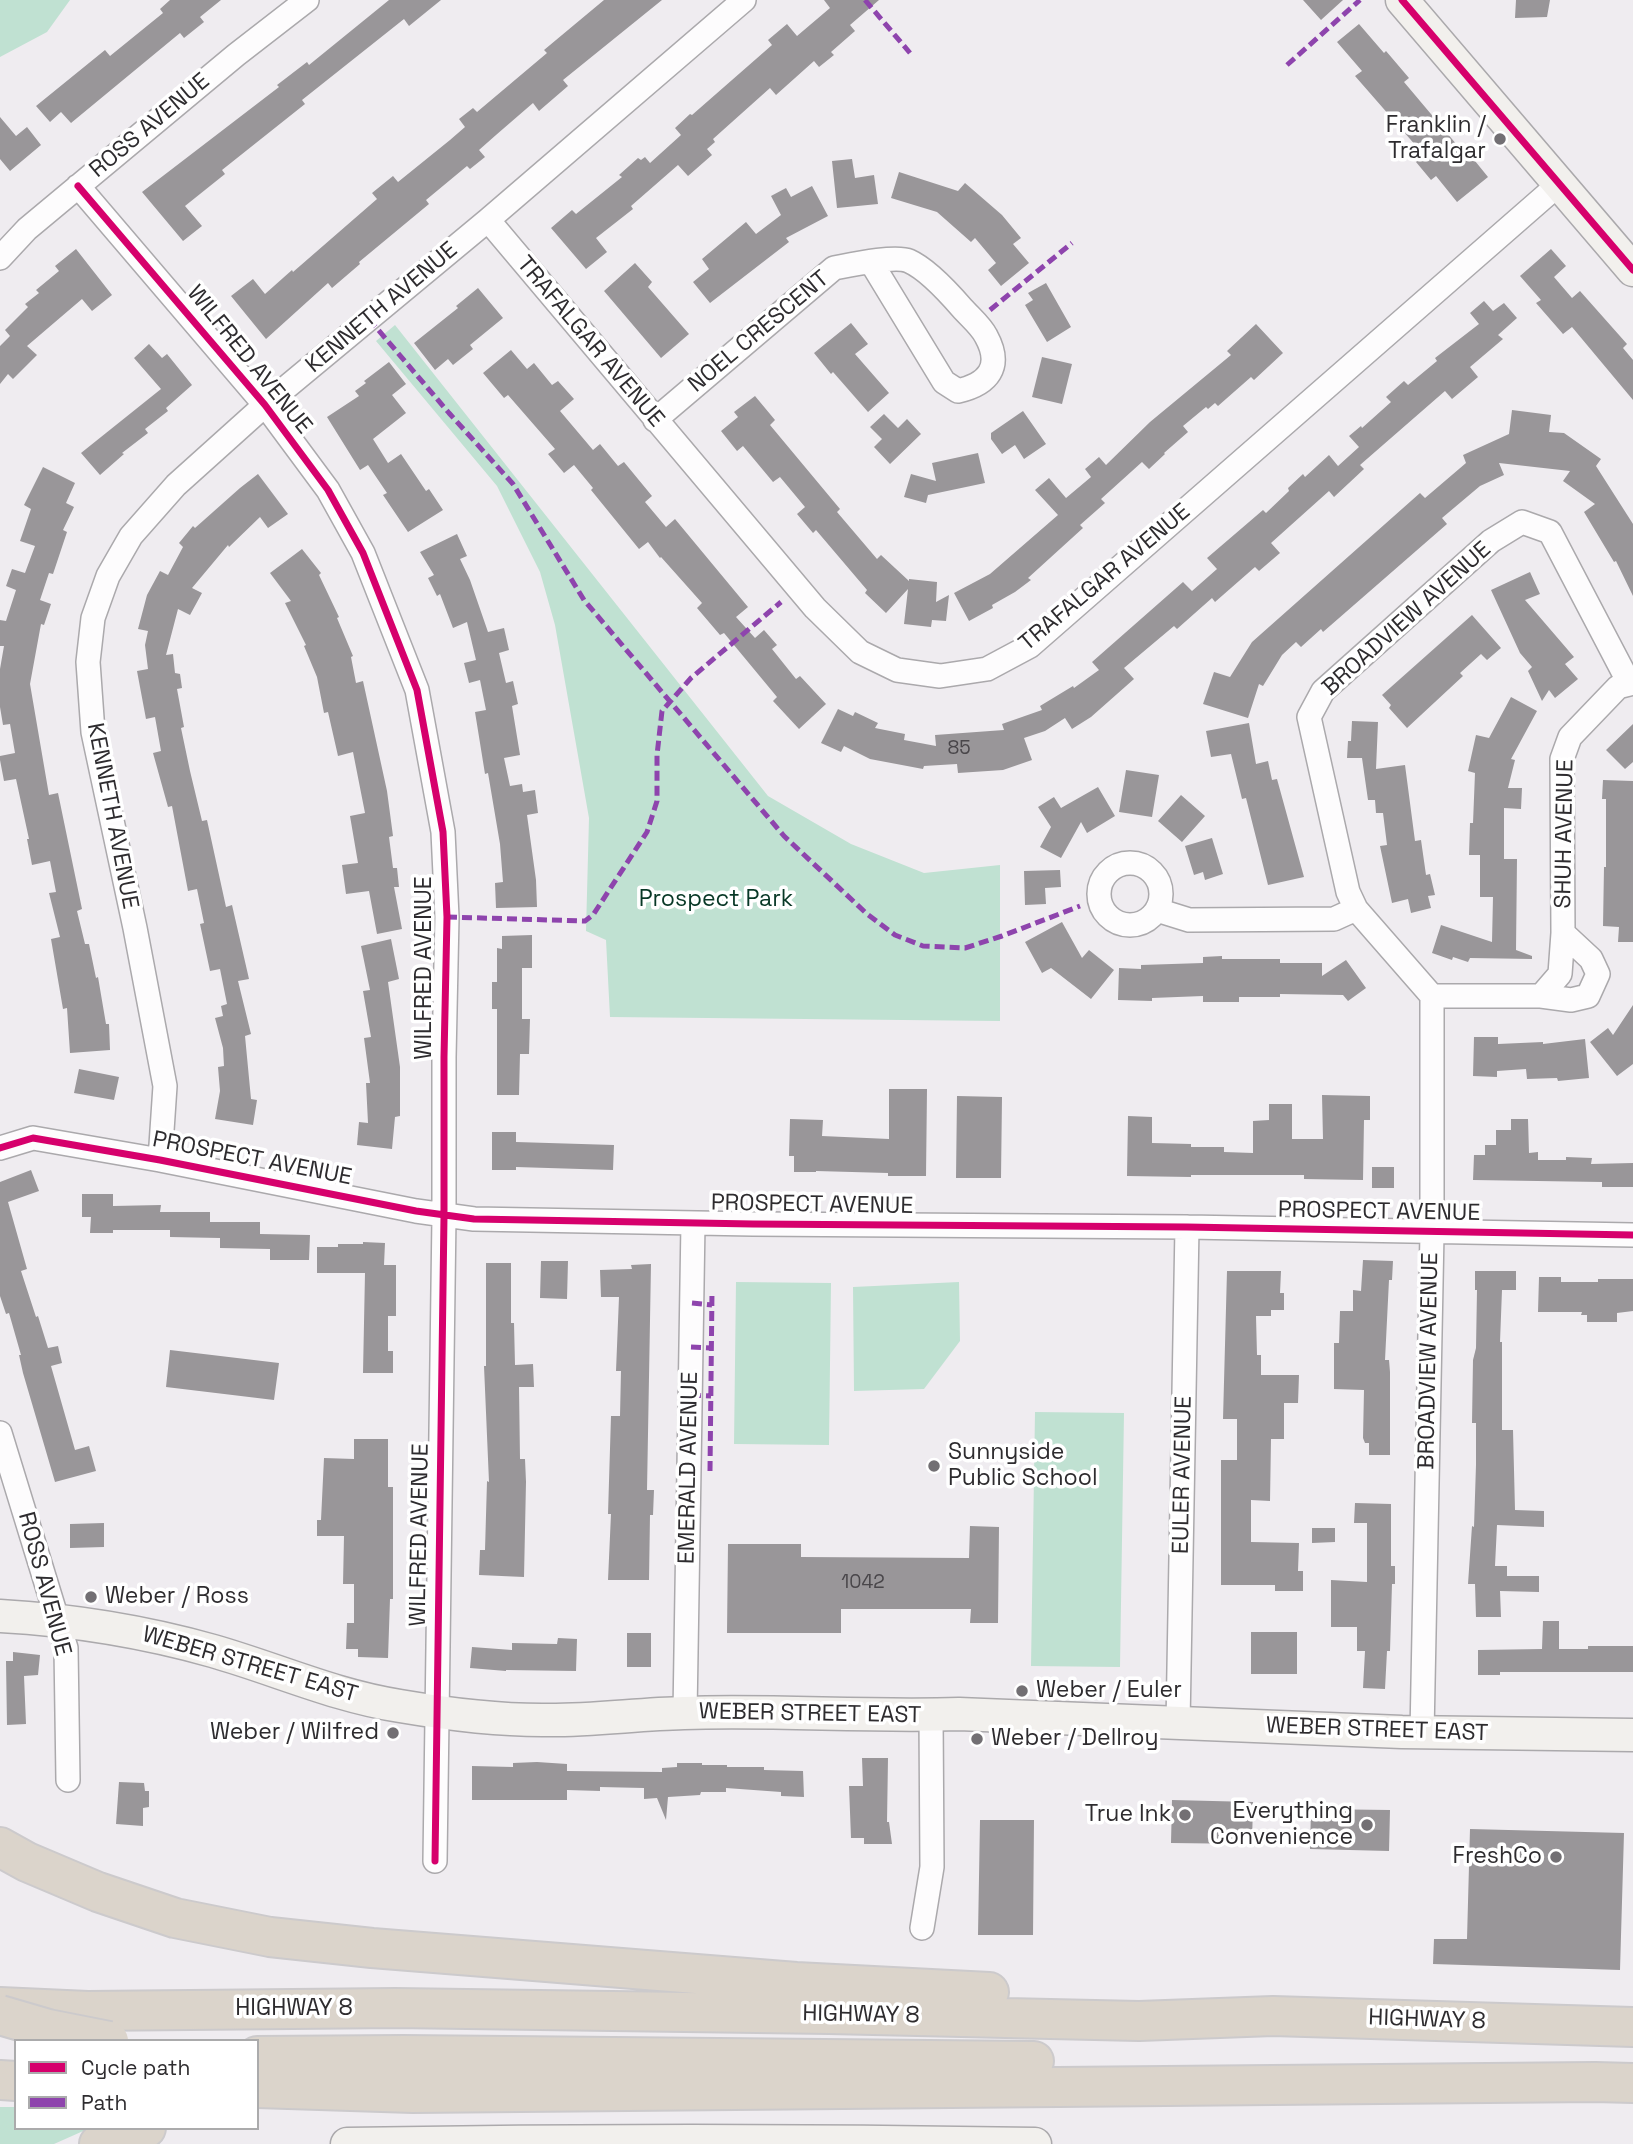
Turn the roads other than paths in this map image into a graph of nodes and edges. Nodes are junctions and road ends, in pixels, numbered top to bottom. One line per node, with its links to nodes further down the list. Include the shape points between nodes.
1 (307, 0): 5 (street, ROSS AVENUE)
2 (744, 0): 6 (street, KENNETH AVENUE)
3 (1402, 0): 4 (main road)
4 (1559, 184): 9 (main road); 11 (street, TRAFALGAR AVENUE, via 1030,646 987,670 940,676 897,670 860,652 815,608)
5 (78, 186): 7 (street, ROSS AVENUE); 10 (street, WILFRED AVENUE)
6 (488, 220): 10 (street, KENNETH AVENUE); 11 (street, TRAFALGAR AVENUE)
7 (0, 258)
8 (870, 262): 8 (street, NOEL CRESCENT, via 944,382 958,391 985,381 993,355 986,335 942,285 908,260); 11 (street, NOEL CRESCENT, via 834,268)
9 (1633, 270)
10 (265, 405): 19 (street, KENNETH AVENUE, via 176,485 131,536 108,576 93,618 88,662 93,732 165,1086); 20 (street, WILFRED AVENUE, via 328,490 363,554 417,690 443,832 447,917)
11 (655, 420)
12 (1631, 683): 13 (street, BROADVIEW AVENUE, via 1550,532 1522,522 1491,541 1323,691 1309,717 1348,892); 15 (street, SHUH AVENUE, via 1618,687 1570,737 1562,759)
13 (1356, 909): 14 (street, via 1334,919 1189,920); 16 (street, BROADVIEW AVENUE)
14 (1157, 910)
15 (1563, 933): 17 (street, SHUH AVENUE, via 1560,974); 17 (street, SHUH AVENUE, via 1591,959 1598,974 1588,996 1571,1000)
16 (1432, 996): 17 (street, SHUH AVENUE); 23 (street, BROADVIEW AVENUE)
17 (1541, 996)
18 (0, 1148): 19 (street, PROSPECT AVENUE, via 33,1138)
19 (160, 1160): 20 (street, PROSPECT AVENUE)
20 (444, 1216): 21 (street, PROSPECT AVENUE); 28 (street, WILFRED AVENUE)
21 (693, 1223): 22 (street, PROSPECT AVENUE); 29 (street, EMERALD AVENUE)
22 (1187, 1227): 23 (street, PROSPECT AVENUE); 31 (street, EULER AVENUE)
23 (1432, 1233): 24 (street, PROSPECT AVENUE); 32 (street, BROADVIEW AVENUE)
24 (1633, 1235)
25 (0, 1433): 27 (street, ROSS AVENUE)
26 (0, 1616): 27 (main road, WEBER STREET EAST)
27 (57, 1619): 28 (main road, WEBER STREET EAST, via 214,1651 321,1687); 34 (street, ROSS AVENUE, via 66,1648)
28 (436, 1711): 29 (main road, WEBER STREET EAST, via 542,1720); 36 (street, WILFRED AVENUE)
29 (685, 1713): 30 (main road, WEBER STREET EAST)
30 (931, 1715): 31 (main road, WEBER STREET EAST); 37 (street, via 932,1867)
31 (1178, 1723): 32 (main road, WEBER STREET EAST)
32 (1422, 1733): 33 (main road, WEBER STREET EAST)
33 (1633, 1735)
34 (68, 1780)
35 (0, 1847): 39 (highway, via 86,1887 175,1919 270,1937 796,1982 1138,2000)
36 (435, 1861)
37 (922, 1928)
38 (0, 2007): 41 (highway)
39 (1273, 2015): 41 (highway, HIGHWAY 8, via 1139,2021 395,2008); 42 (highway, HIGHWAY 8)
40 (0, 2016): 41 (highway, bridge, via 48,2029)
41 (99, 2026)
42 (1633, 2027)
43 (259, 2056): 44 (highway, via 1246,2063)
44 (1595, 2082): 45 (highway); 47 (highway)
45 (1633, 2083)
46 (259, 2088): 47 (highway)
47 (413, 2093): 48 (highway)
48 (259, 2109)
49 (140, 2130): 52 (highway)
50 (556, 2142): 51 (main road); 53 (main road)
51 (840, 2142): 54 (main road)
52 (99, 2144)
53 (347, 2144)
54 (1035, 2144)

